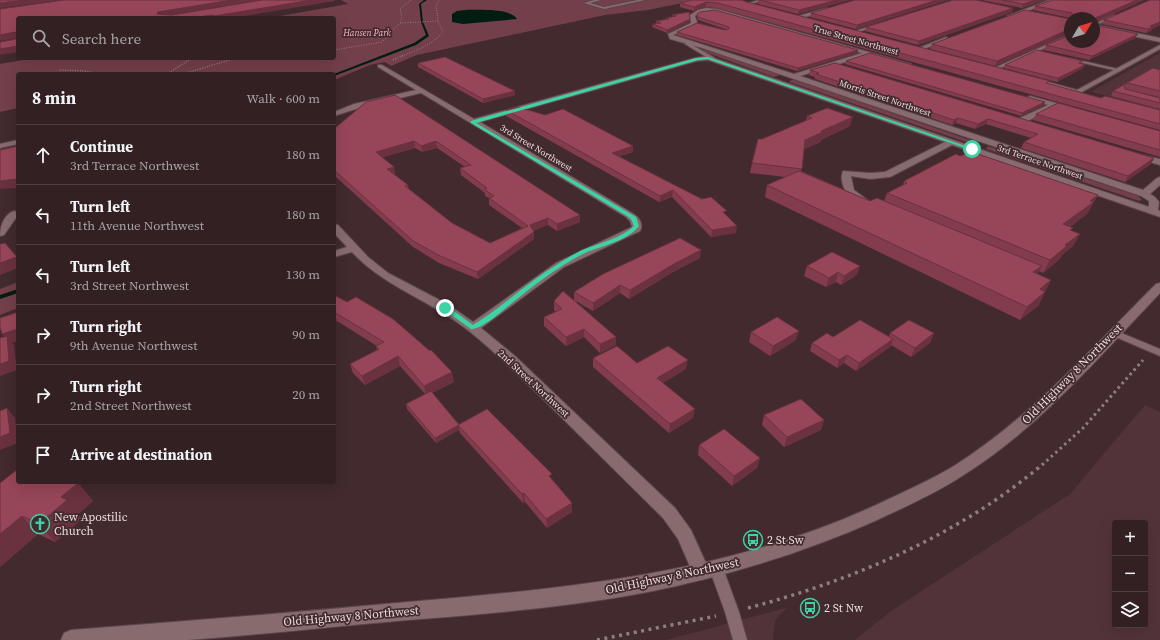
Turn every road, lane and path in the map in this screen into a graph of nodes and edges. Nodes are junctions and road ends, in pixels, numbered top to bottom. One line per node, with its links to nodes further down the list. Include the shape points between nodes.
1 (411, 0): 21 (path, via 400,9)
2 (440, 0): 19 (path, via 436,5)
3 (599, 0): 4 (lane, via 586,3 604,8)
4 (643, 0)
5 (763, 0): 8 (lane)
6 (1054, 0): 13 (street)
7 (740, 2): 8 (street)
8 (747, 4): 9 (street)
9 (762, 8)
10 (833, 8): 17 (street)
11 (708, 9): 31 (street, Morris Street Northwest, via 692,16 697,23 670,35); 38 (street, True Street Northwest)
12 (1008, 9): 13 (street)
13 (1022, 12): 15 (street); 18 (street)
14 (1122, 12): 23 (lane)
15 (1036, 14)
16 (791, 15): 17 (street)
17 (798, 17): 20 (street)
18 (1004, 18)
19 (438, 21): 21 (path); 46 (path, via 443,32 439,39)
20 (812, 21)
21 (400, 23): 35 (path, via 382,42)
22 (883, 23): 26 (lane)
23 (1100, 23)
24 (1100, 27): 30 (street)
25 (847, 30): 26 (street)
26 (854, 32): 27 (street)
27 (868, 36)
28 (954, 36): 34 (street)
29 (1064, 38): 36 (lane)
30 (1160, 40)
31 (687, 43): 41 (lane); 56 (street, Morris Street Northwest, via 703,46)
32 (912, 47): 34 (street)
33 (1160, 47): 51 (street)
34 (919, 49): 39 (street)
35 (336, 50)
36 (1036, 50): 37 (lane); 49 (lane)
37 (1044, 52)
38 (868, 53): 44 (street); 45 (street, True Street Northwest)
39 (934, 53)
40 (1066, 58): 51 (lane)
41 (710, 59): 58 (street, 3rd Terrace Northwest); 67 (street, via 698,59)
42 (189, 60): 54 (path)
43 (229, 60): 55 (path)
44 (834, 64): 48 (street); 56 (street)
45 (912, 65)
46 (380, 66): 59 (street, 3rd Street Northwest)
47 (986, 67): 49 (street)
48 (849, 68)
49 (994, 69): 52 (street)
50 (60, 70): 53 (path)
51 (1118, 70): 60 (street)
52 (1001, 71)
53 (90, 72)
54 (170, 72)
55 (190, 72)
56 (793, 77): 58 (street); 68 (street, Morris Street Northwest)
57 (1024, 77): 60 (street)
58 (778, 82): 70 (street, 3rd Terrace Northwest)
59 (422, 91): 65 (street); 67 (street, 3rd Street Northwest)
60 (1078, 92): 61 (street)
61 (1085, 94)
62 (1024, 97): 63 (street)
63 (1054, 105): 64 (street); 66 (street)
64 (1077, 111)
65 (336, 113)
66 (1023, 120)
67 (473, 122): 85 (street, 3rd Street Northwest, via 629,215 637,226 629,234 583,252 559,265)
68 (986, 141): 72 (street); 76 (street, Morris Street Northwest)
69 (16, 142): 71 (street)
70 (952, 142): 72 (street, 3rd Terrace Northwest); 77 (street, via 887,175 846,173 846,183 851,193)
71 (0, 146)
72 (972, 149): 78 (street, 3rd Terrace Northwest)
73 (1130, 153): 74 (street)
74 (1160, 162)
75 (1160, 180): 76 (street)
76 (1144, 194): 78 (street, via 1155,202)
77 (874, 206)
78 (1157, 212)
79 (14, 214): 81 (street)
80 (336, 230): 82 (street, 2nd Street Northwest)
81 (0, 233)
82 (353, 248): 83 (street); 85 (street, 2nd Street Northwest, via 384,275 445,308)
83 (336, 253)
84 (1160, 286): 86 (street, Old Highway 8 Northwest)
85 (473, 328): 88 (street, 2nd Street Northwest, via 510,359 669,513)
86 (1114, 333): 87 (lane); 88 (street, Old Highway 8 Northwest, via 1032,416 997,445 957,472 883,511 820,536)
87 (1156, 352): 89 (path, via 1062,449 995,500 888,559 817,588)
88 (708, 570): 89 (lane); 90 (street, Old Highway 8 Northwest, via 647,584 498,603)
89 (732, 612): 91 (path); 92 (lane)
90 (72, 640)
91 (597, 640)
92 (740, 640)

